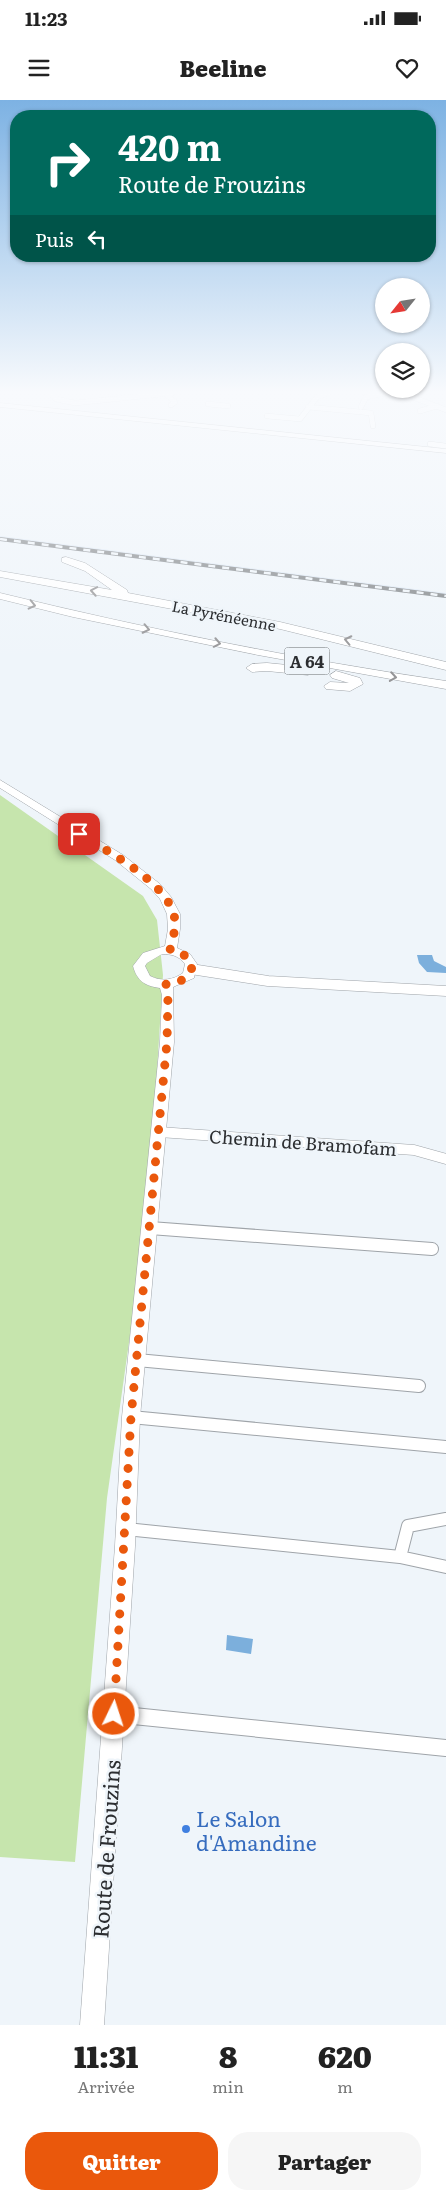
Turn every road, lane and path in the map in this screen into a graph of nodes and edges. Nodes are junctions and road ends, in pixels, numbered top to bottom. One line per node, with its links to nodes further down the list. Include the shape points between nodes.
1 (66, 560): 4 (highway, via 85,565 115,587)
2 (0, 574): 4 (highway, La Pyrénéenne / A 64, one-way to 2)
3 (0, 596): 5 (highway, La Pyrénéenne / A 64, one-way to 5)
4 (137, 598): 6 (highway, La Pyrénéenne / A 64, one-way to 4, via 370,645)
5 (303, 665): 7 (highway); 8 (highway); 8 (highway)
6 (446, 666)
7 (252, 668)
8 (350, 673): 9 (highway, A 64, one-way to 9); 10 (highway, via 357,684); 11 (highway, via 367,682)
9 (446, 685)
10 (330, 686)
11 (367, 689)
12 (0, 783): 13 (main road, via 110,853 155,886 176,923)
13 (170, 950): 14 (main road, via 184,955 192,964); 15 (main road, via 153,952 139,966 149,981)
14 (192, 970): 15 (main road, via 183,980); 16 (street, via 268,981)
15 (166, 984): 17 (main road, Route de Frouzins, via 167,1042)
16 (446, 991)
17 (159, 1132): 18 (street, Chemin de Bramofam, via 414,1150); 19 (main road, Route de Frouzins)
18 (446, 1159)
19 (150, 1228): 20 (street); 21 (main road, Route de Frouzins)
20 (432, 1249)
21 (137, 1360): 22 (street); 23 (main road, Route de Frouzins)
22 (419, 1386)
23 (131, 1417): 24 (street); 26 (main road, Route de Frouzins)
24 (446, 1447)
25 (446, 1519): 27 (street, via 408,1526)
26 (126, 1529): 27 (street); 29 (main road, Route de Frouzins)
27 (400, 1557): 28 (street)
28 (446, 1567)
29 (114, 1714): 30 (street); 31 (main road, Route de Frouzins)
30 (446, 1748)
31 (92, 2025)

